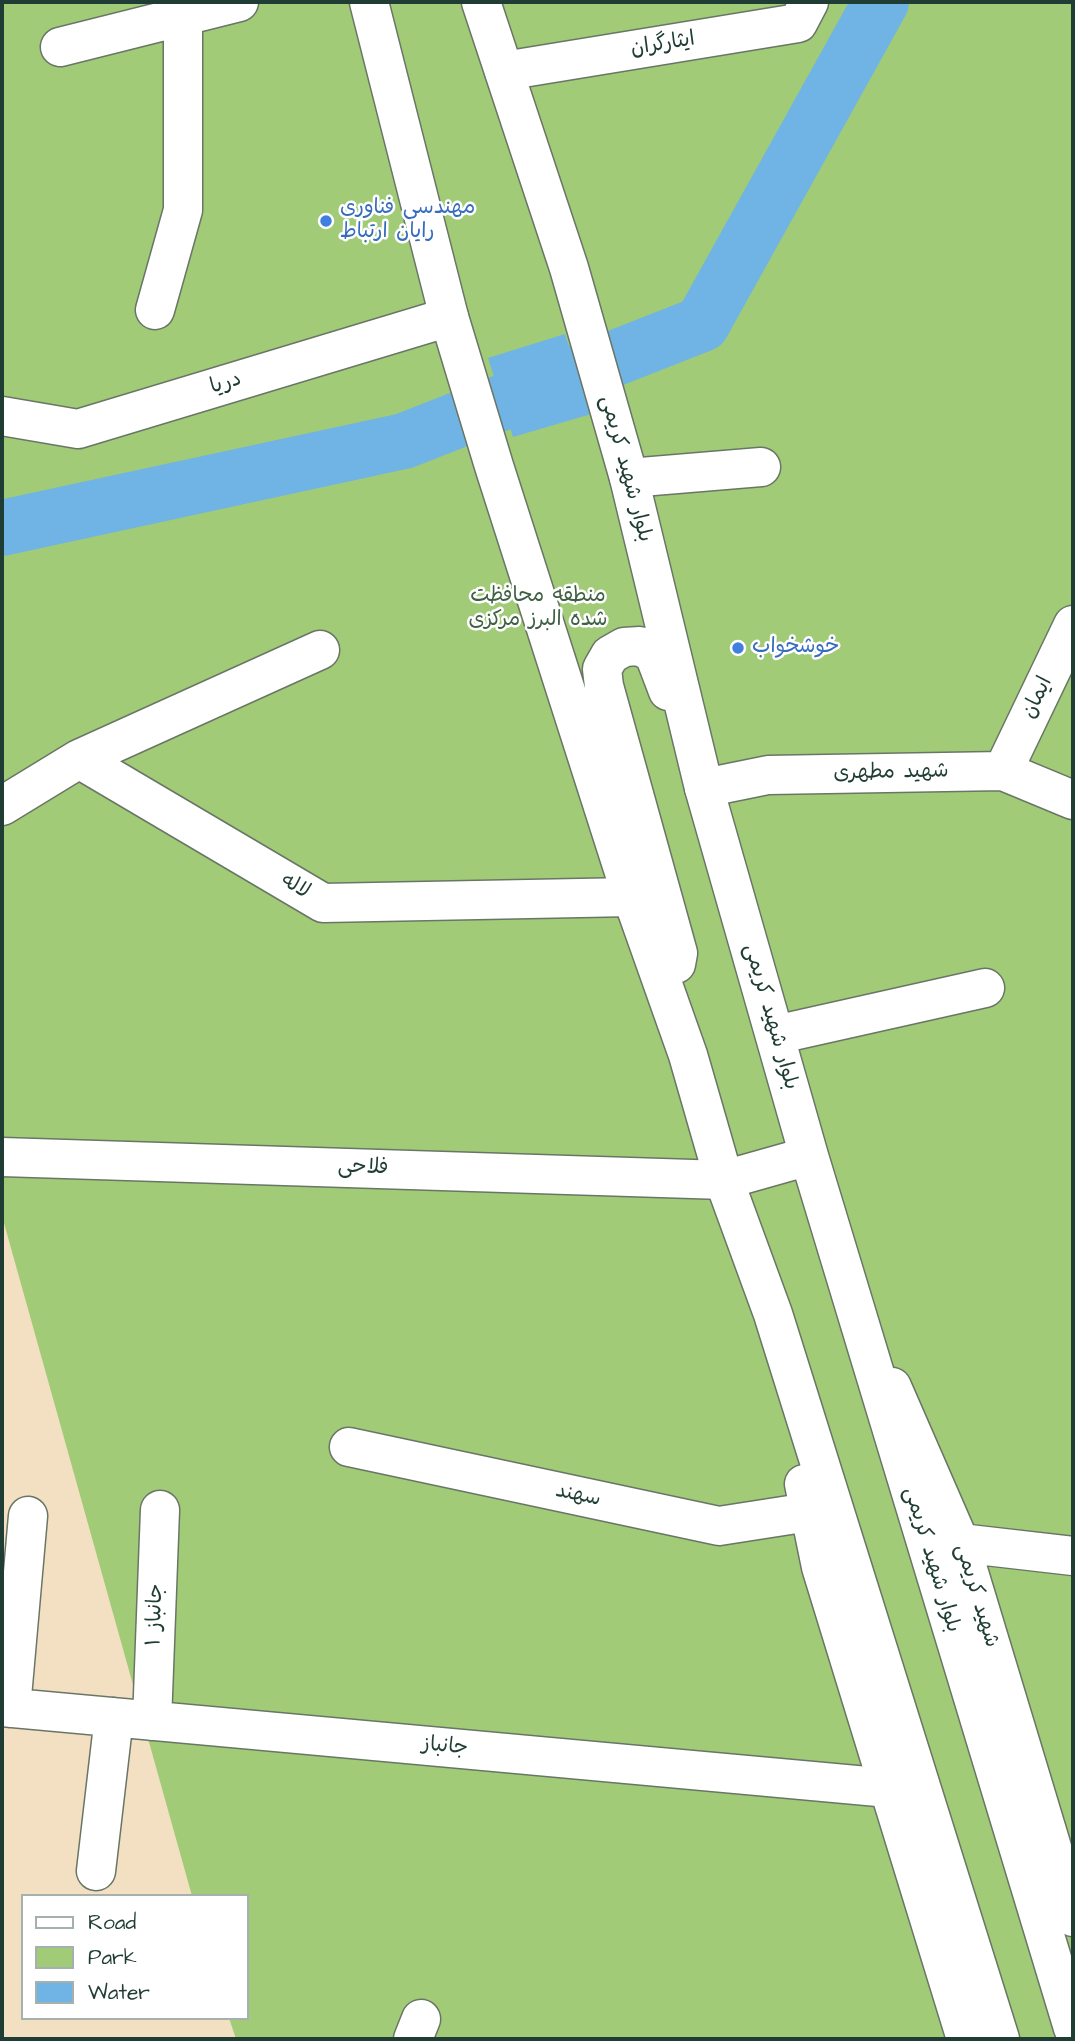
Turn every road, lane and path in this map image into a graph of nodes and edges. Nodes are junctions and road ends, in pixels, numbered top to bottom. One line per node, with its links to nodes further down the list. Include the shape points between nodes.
1 (239, 2): 5 (street)
2 (369, 2): 9 (street)
3 (481, 2): 7 (street, بلوار شهید کریمی)
4 (809, 2): 7 (street, ایثارگران, via 798,23)
5 (170, 8): 6 (street); 8 (street, via 183,210)
6 (60, 47)
7 (504, 71): 12 (street, بلوار شهید کریمی, via 569,268)
8 (155, 310)
9 (449, 317): 10 (street, دریا, via 78,429); 20 (street)
10 (2, 416)
11 (761, 467): 12 (street)
12 (628, 478): 17 (street, بلوار شهید کریمی)
13 (1073, 625): 16 (street, ایمان)
14 (320, 650): 15 (street)
15 (79, 760): 19 (street); 20 (street, لاله, via 323,903)
16 (1003, 771): 17 (street, شهید مطهری, via 768,775); 18 (street, شهید مطهری)
17 (704, 788): 22 (street, via 654,654 640,646 624,647 610,655 602,669 604,686 678,954); 23 (street, بلوار شهید کریمی)
18 (1073, 800)
19 (2, 806)
20 (632, 897): 22 (street)
21 (985, 988): 23 (street)
22 (670, 1002): 26 (street)
23 (775, 1035): 24 (street, بلوار شهید کریمی)
24 (810, 1156): 26 (street, فلاحی); 27 (street, بلوار شهید کریمی)
25 (2, 1157): 26 (street, فلاحی)
26 (724, 1180): 28 (street)
27 (848, 1286): 33 (street, شهید کریمی); 41 (street, بلوار شهید کریمی)
28 (773, 1314): 31 (street); 43 (street)
29 (349, 1447): 31 (street, سهند, via 719,1526)
30 (160, 1510): 37 (street, جانباز ۱)
31 (809, 1512): 38 (street, via 821,1567)
32 (28, 1516): 35 (street)
33 (960, 1543): 34 (street); 40 (street, شهید کریمی)
34 (1073, 1556)
35 (6, 1707): 36 (street, جانباز)
36 (114, 1717): 37 (street, جانباز); 39 (street)
37 (152, 1721): 38 (street, جانباز)
38 (889, 1788): 42 (street)
39 (96, 1871)
40 (1073, 1917)
41 (1073, 2028)
42 (966, 2039)
43 (1000, 2039)

